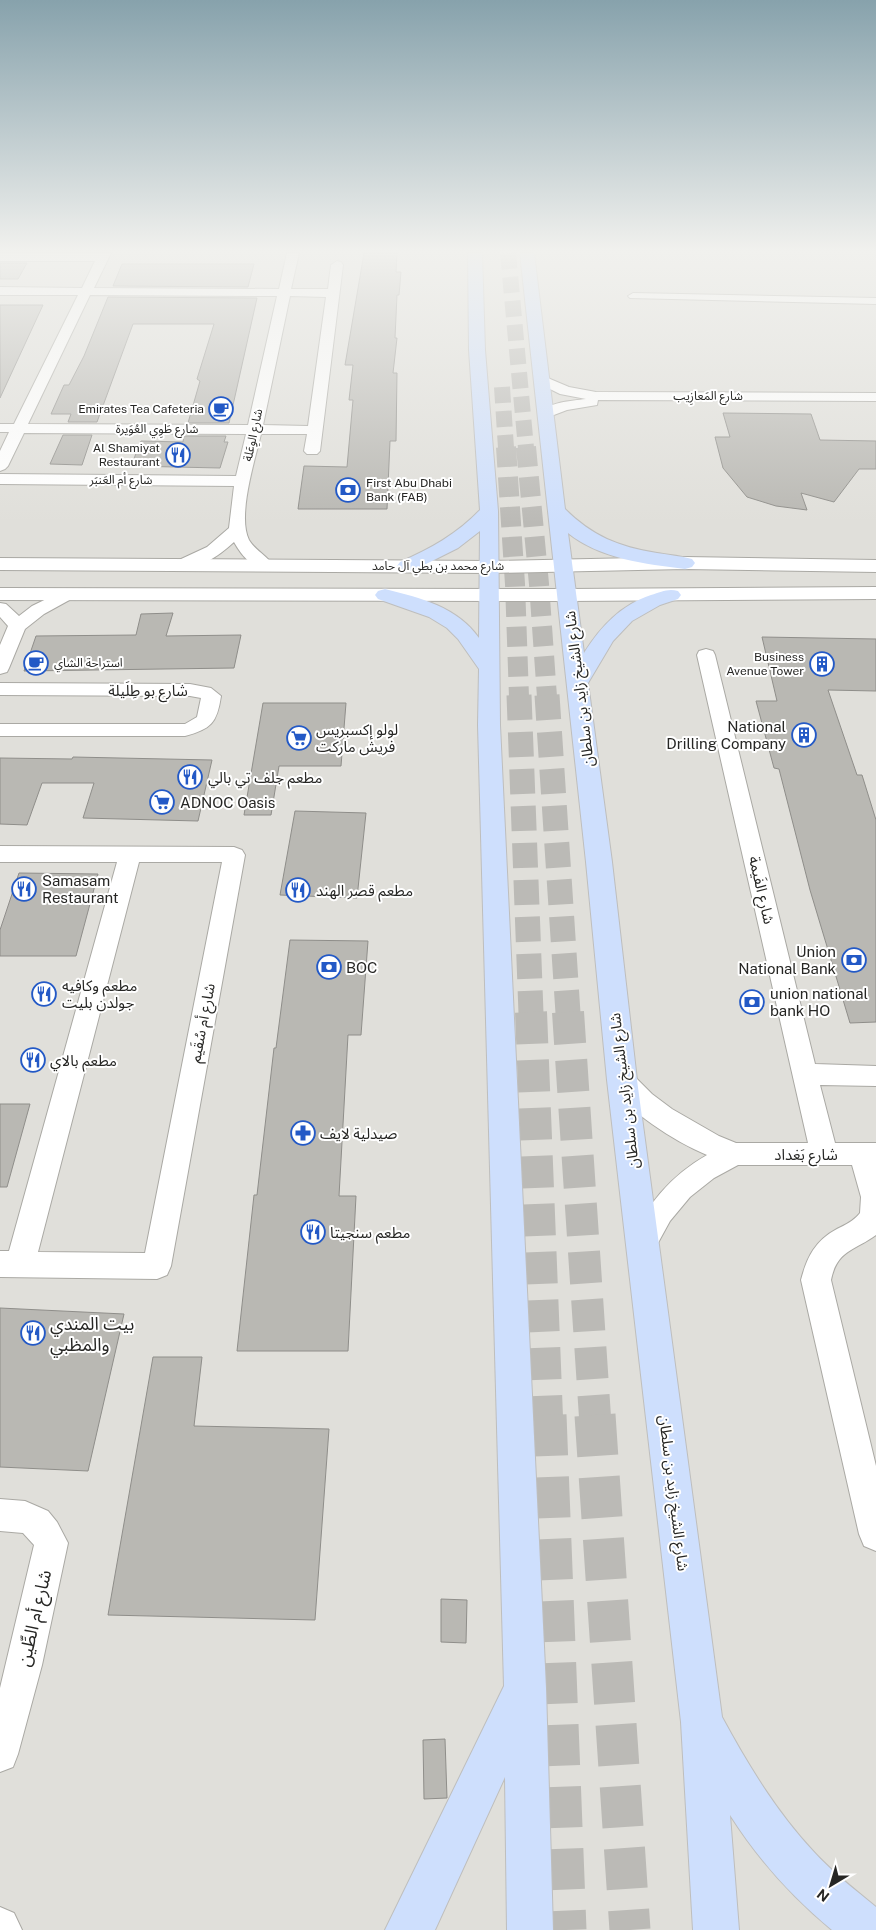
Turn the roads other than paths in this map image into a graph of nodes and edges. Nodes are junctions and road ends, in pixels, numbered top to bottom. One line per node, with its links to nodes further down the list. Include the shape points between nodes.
1 (61, 343): 11 (street)
2 (273, 343): 12 (street, شارع الوِعَلة)
3 (327, 343): 13 (street)
4 (478, 343): 18 (main road)
5 (538, 343): 6 (main road, شارع الشيخ زايد بن سلطان)
6 (543, 380): 7 (street, شارع المَعازِيب, via 565,391 596,396); 9 (main road, شارع الشيخ زايد بن سلطان)
7 (876, 398)
8 (658, 401): 9 (street, شارع المَعازِيب, via 581,402)
9 (546, 414): 19 (main road, شارع الشيخ زايد بن سلطان)
10 (0, 428): 11 (street, شارع طَوِي العُوَيرة)
11 (20, 428): 12 (street, شارع طَوِي العُوَيرة); 15 (street)
12 (254, 430): 13 (street, شارع طَوِي العُوَيرة); 17 (street, شارع الوِعَلة)
13 (315, 430): 14 (street)
14 (312, 451)
15 (0, 466)
16 (0, 479): 17 (street, شارع أم العَنبَر)
17 (243, 481): 20 (street, شارع الوِعَلة)
18 (488, 510): 26 (main road, via 469,533 453,545); 27 (main road)
19 (556, 510): 23 (main road, via 580,533 597,542 636,555); 25 (main road, شارع الشيخ زايد بن سلطان)
20 (236, 530): 22 (street, via 212,552); 24 (street, via 246,549)
21 (0, 564): 22 (street, شارع محمد بن بطي آل حامد)
22 (185, 564): 24 (street, شارع محمد بن بطي آل حامد)
23 (685, 564): 25 (street, شارع محمد بن بطي آل حامد); 28 (street, شارع محمد بن بطي آل حامد)
24 (264, 565): 26 (street, شارع محمد بن بطي آل حامد)
25 (563, 565): 27 (street, شارع محمد بن بطي آل حامد); 34 (main road, شارع الشيخ زايد بن سلطان)
26 (407, 566): 27 (street, شارع محمد بن بطي آل حامد)
27 (490, 566): 33 (main road)
28 (876, 566)
29 (876, 593): 35 (street, شارع محمد بن بطي آل حامد)
30 (0, 594): 31 (street, شارع محمد بن بطي آل حامد)
31 (67, 594): 32 (street, شارع محمد بن بطي آل حامد); 37 (street)
32 (385, 595): 33 (street, شارع محمد بن بطي آل حامد); 40 (main road, via 426,608 452,623 462,631)
33 (492, 595): 34 (street, شارع محمد بن بطي آل حامد); 40 (main road)
34 (567, 595): 35 (street, شارع محمد بن بطي آل حامد); 41 (main road, شارع الشيخ زايد بن سلطان)
35 (671, 595): 41 (main road, via 636,607 618,622 598,647)
36 (0, 608): 37 (street)
37 (17, 626): 39 (street)
38 (706, 655): 46 (street, شارع الفَيمة)
39 (0, 668)
40 (489, 668): 56 (main road)
41 (578, 682): 48 (main road, شارع الشيخ زايد بن سلطان)
42 (0, 690): 43 (street, شارع بو طِلَيلة, via 190,690 211,696 208,717 185,730)
43 (0, 730)
44 (0, 854): 45 (street, شارع أم سُقَيم)
45 (130, 855): 53 (street); 53 (street, شارع أم سُقَيم, via 234,855 156,1266)
46 (806, 1074): 47 (street); 50 (street, شارع الفَيمة)
47 (876, 1076)
48 (622, 1080): 49 (street, شارع بَغداد, via 663,1117 710,1144); 52 (main road, شارع الشيخ زايد بن سلطان)
49 (735, 1154): 50 (street, شارع بَغداد); 52 (street, شارع بَغداد, via 712,1164 678,1189 664,1205)
50 (824, 1154): 51 (street, شارع بَغداد)
51 (869, 1154): 55 (street, via 874,1214 862,1231 828,1248 819,1263 816,1280)
52 (643, 1243): 57 (main road, شارع الشيخ زايد بن سلطان)
53 (10, 1264)
54 (0, 1515): 58 (street, شارع أم الطِّين, via 26,1516 42,1528 51,1544)
55 (876, 1534)
56 (525, 1688): 59 (main road, via 419,1913); 60 (main road)
57 (702, 1722): 61 (main road, شارع الشيخ زايد بن سلطان); 62 (main road, via 732,1778 768,1834 814,1885)
58 (0, 1754)
59 (408, 1930)
60 (530, 1930)
61 (716, 1930)
62 (868, 1930)

